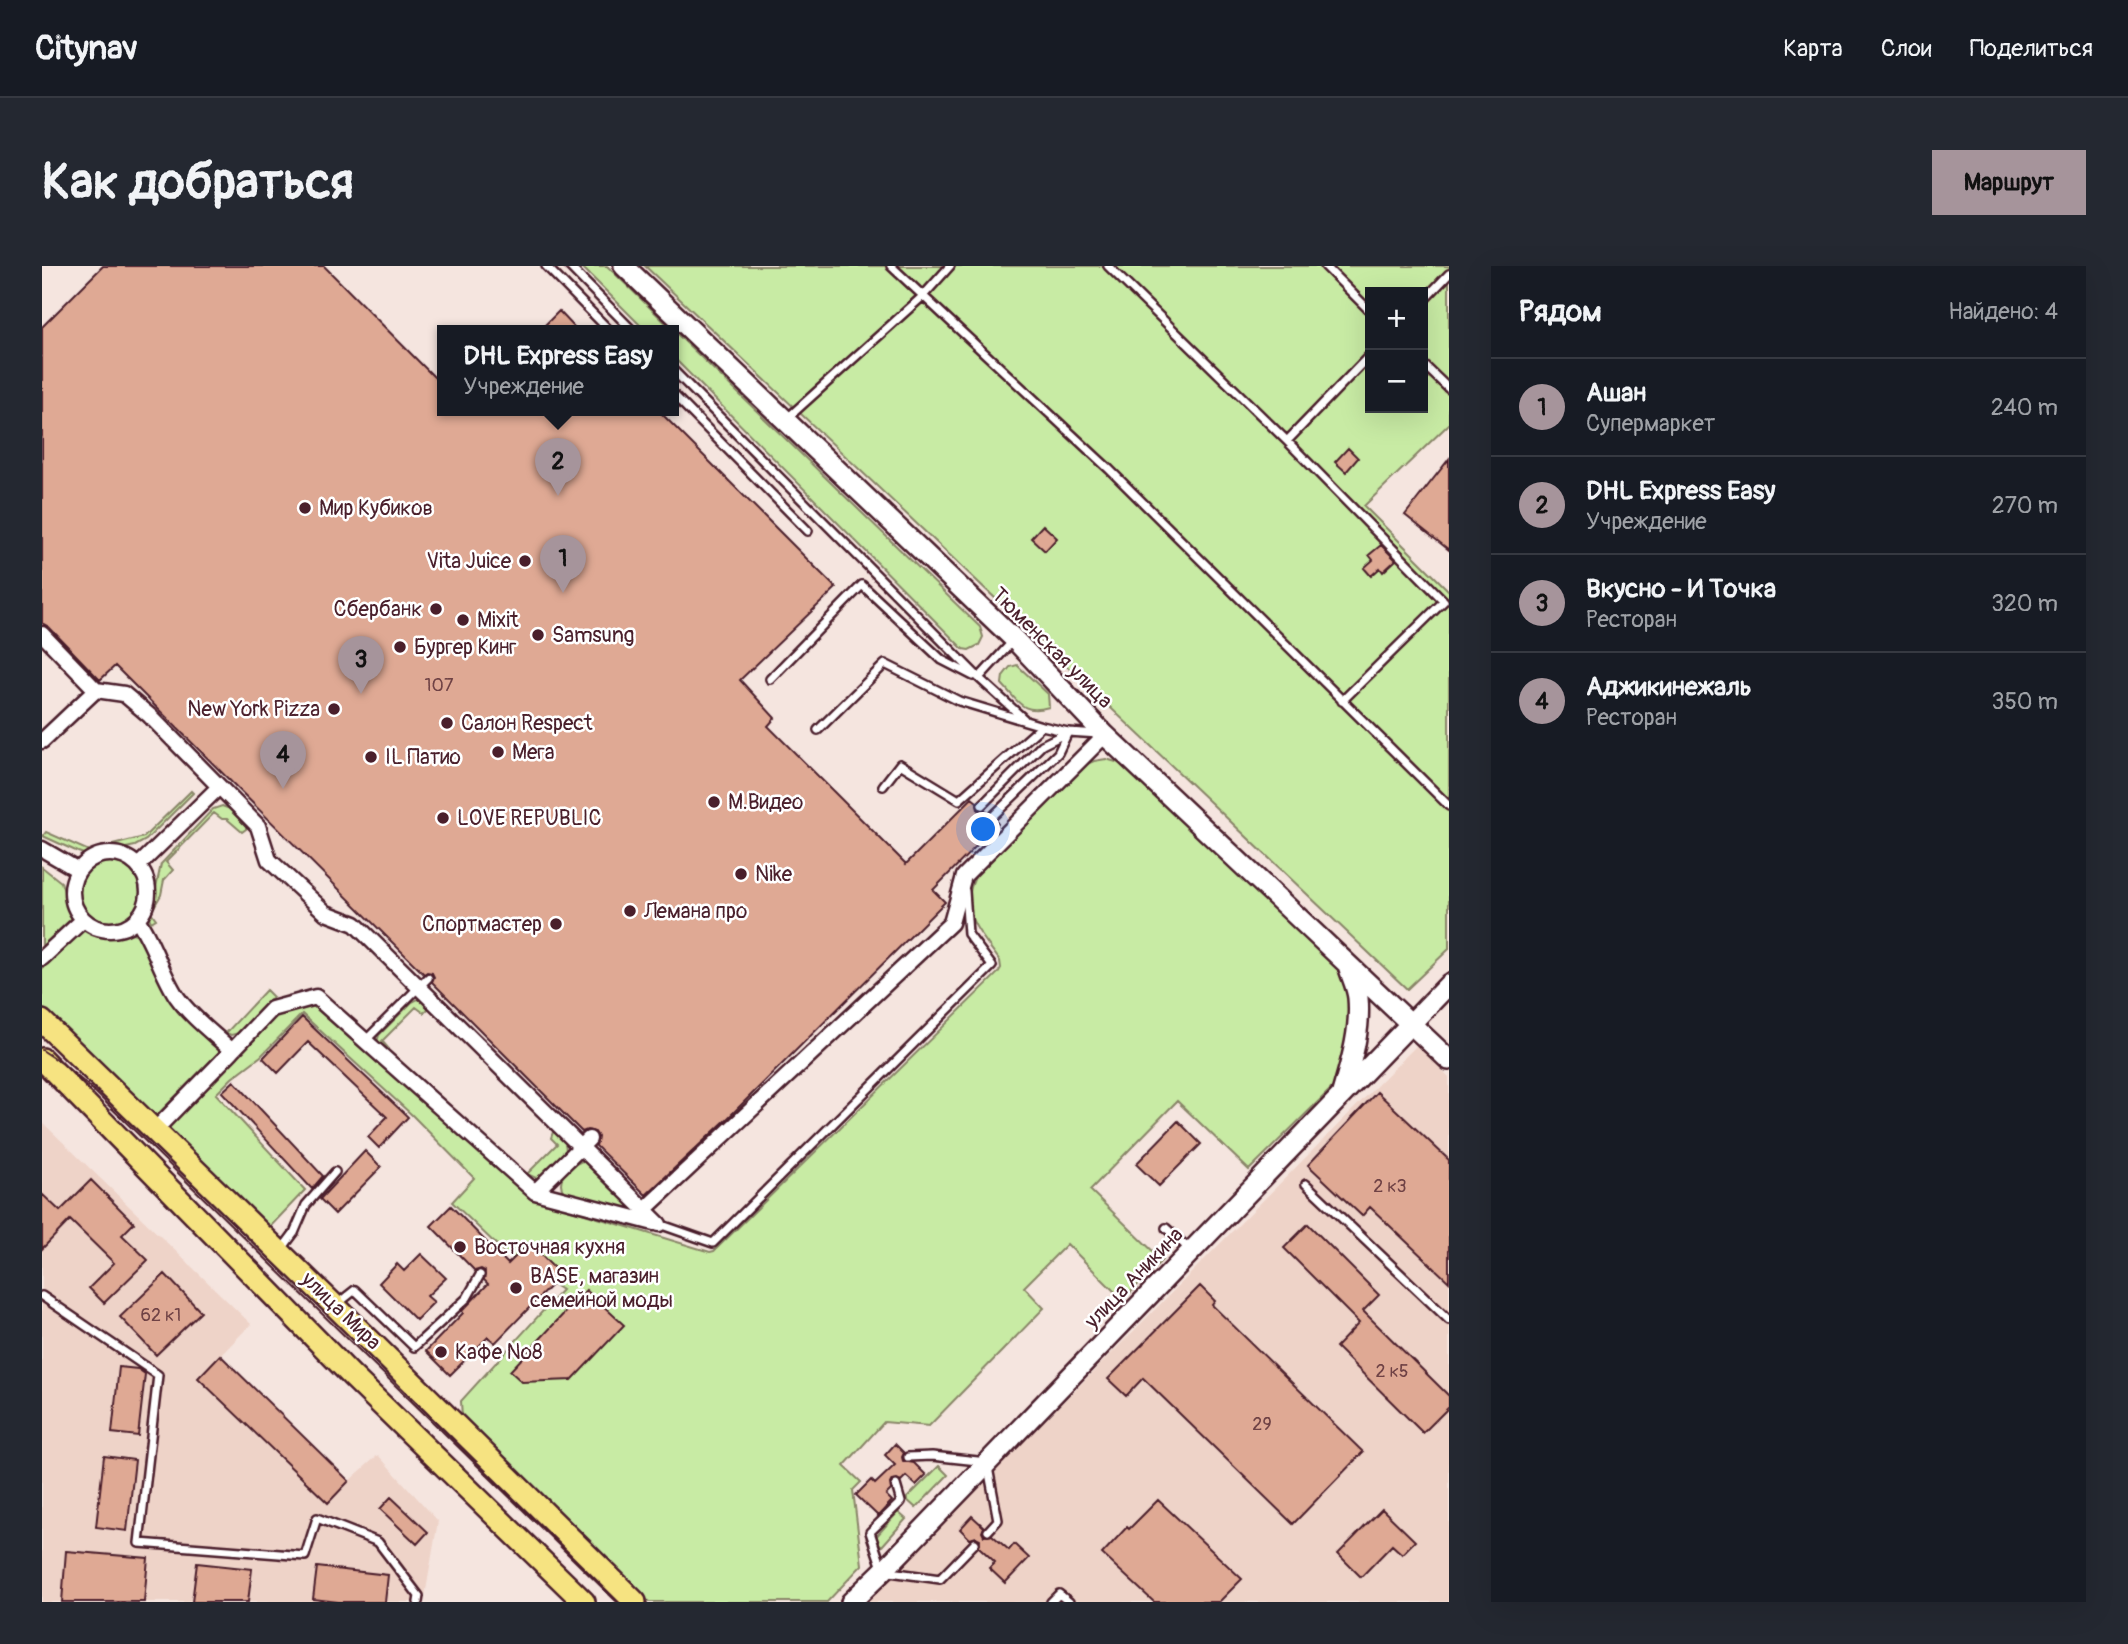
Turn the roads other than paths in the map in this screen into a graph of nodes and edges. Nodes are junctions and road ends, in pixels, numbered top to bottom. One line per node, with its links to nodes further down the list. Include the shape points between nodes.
1 (546, 266): 12 (lane)
2 (569, 266): 13 (lane)
3 (624, 266): 19 (street, Тюменская улица)
4 (891, 266): 9 (lane)
5 (950, 266): 9 (lane)
6 (1108, 266): 20 (lane)
7 (1325, 266): 11 (lane)
8 (1449, 274): 10 (lane)
9 (923, 296): 19 (lane); 27 (lane, via 1109,469)
10 (1428, 296)
11 (1365, 306)
12 (604, 325)
13 (627, 325)
14 (1365, 360): 20 (lane)
15 (1428, 368): 17 (lane)
16 (679, 376): 24 (lane)
17 (1449, 390)
18 (679, 400): 21 (lane)
19 (787, 422): 23 (street, Тюменская улица)
20 (1287, 441): 27 (lane, via 1444,601)
21 (808, 531)
22 (42, 634): 26 (street)
23 (1014, 639): 24 (lane); 32 (street, Тюменская улица)
24 (979, 678): 25 (lane, via 942,660 862,585); 28 (lane)
25 (770, 679)
26 (96, 690): 33 (street); 34 (street, via 124,694)
27 (1342, 701): 37 (lane)
28 (1027, 722): 29 (lane); 30 (lane, via 959,701 885,664)
29 (1042, 726): 31 (lane); 35 (lane, via 959,800 900,764)
30 (818, 730)
31 (1068, 732): 32 (lane); 36 (lane, via 1042,745); 38 (lane, via 1058,753)
32 (1105, 734): 42 (street); 46 (street, Тюменская улица)
33 (42, 741)
34 (223, 782): 40 (street); 47 (street, via 258,826 269,860 326,913 355,924)
35 (883, 786)
36 (982, 805)
37 (1449, 806)
38 (993, 816)
39 (42, 849): 41 (street)
40 (138, 866): 41 (street, via 107,854 96,856); 43 (street, via 148,887)
41 (78, 870): 44 (street, via 71,891)
42 (964, 876): 61 (street, via 951,923 721,1132); 62 (lane, via 968,934 992,966 713,1244)
43 (137, 919): 44 (street, via 116,930); 52 (street, via 176,995)
44 (83, 920): 45 (street)
45 (42, 958)
46 (1347, 961): 50 (street, Тюменская улица); 55 (street, via 1357,996 1357,1030)
47 (423, 983): 51 (lane); 57 (street)
48 (1449, 984): 50 (street, улица Аникина)
49 (43, 1023): 56 (main road, улица Мира)
50 (1411, 1023): 54 (street, Тюменская улица); 55 (street, улица Аникина)
51 (365, 1042): 52 (street, via 316,997 272,1009); 60 (street)
52 (232, 1051): 56 (street)
53 (42, 1059): 77 (main road, улица Мира, via 352,1376)
54 (1449, 1060)
55 (1341, 1096): 64 (street, улица Аникина)
56 (155, 1130): 65 (main road, улица Мира)
57 (585, 1143): 60 (street); 61 (street)
58 (335, 1172): 65 (lane, via 306,1205)
59 (1306, 1184): 69 (lane)
60 (535, 1192): 62 (street)
61 (644, 1210): 62 (street)
62 (659, 1224)
63 (1167, 1228): 64 (lane)
64 (1191, 1251): 71 (street, улица Аникина)
65 (280, 1252): 68 (main road, улица Мира)
66 (480, 1275): 68 (lane, via 467,1298 414,1347 355,1290)
67 (42, 1296): 76 (lane, via 158,1375 139,1543 305,1556 317,1518 378,1542 419,1596)
68 (335, 1306): 78 (main road, улица Мира)
69 (1449, 1321)
70 (908, 1457): 71 (lane)
71 (988, 1462): 73 (lane, via 998,1520); 75 (street, улица Аникина)
72 (896, 1485): 75 (lane, via 901,1502 870,1532)
73 (988, 1531)
74 (975, 1543): 75 (lane, via 940,1579)
75 (883, 1572): 79 (street, улица Аникина)
76 (418, 1602)
77 (584, 1602)
78 (635, 1602)
79 (851, 1602)
80 (1051, 1602): 81 (lane, via 1059,1594)
81 (1069, 1602)

